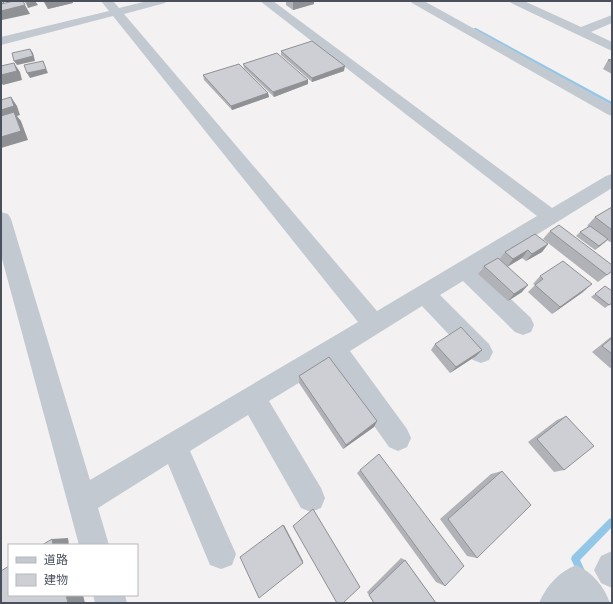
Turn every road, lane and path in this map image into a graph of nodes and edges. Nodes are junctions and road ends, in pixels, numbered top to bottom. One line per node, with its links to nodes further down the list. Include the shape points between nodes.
1 (161, 1): 6 (street)
2 (266, 1): 14 (street)
3 (416, 1): 12 (street)
4 (433, 1): 11 (street)
5 (516, 1): 8 (street)
6 (112, 7): 9 (street); 18 (street)
7 (612, 19): 8 (street)
8 (580, 32): 10 (street)
9 (1, 41)
10 (612, 47)
11 (612, 98)
12 (612, 111)
13 (611, 182): 14 (street)
14 (551, 217): 16 (street)
15 (1, 219): 26 (street)
16 (465, 269): 17 (street); 19 (street)
17 (424, 294): 18 (street); 21 (street)
18 (374, 324): 20 (street)
19 (523, 325)
20 (334, 349): 22 (street); 23 (street)
21 (481, 352)
22 (253, 398): 24 (street); 25 (street)
23 (398, 438)
24 (174, 446): 26 (street); 28 (street)
25 (311, 498)
26 (82, 502): 27 (street)
27 (94, 544)
28 (221, 554)
29 (612, 567): 30 (street)
30 (612, 572)
31 (555, 603): 32 (street, via 576,581)
32 (594, 603)

